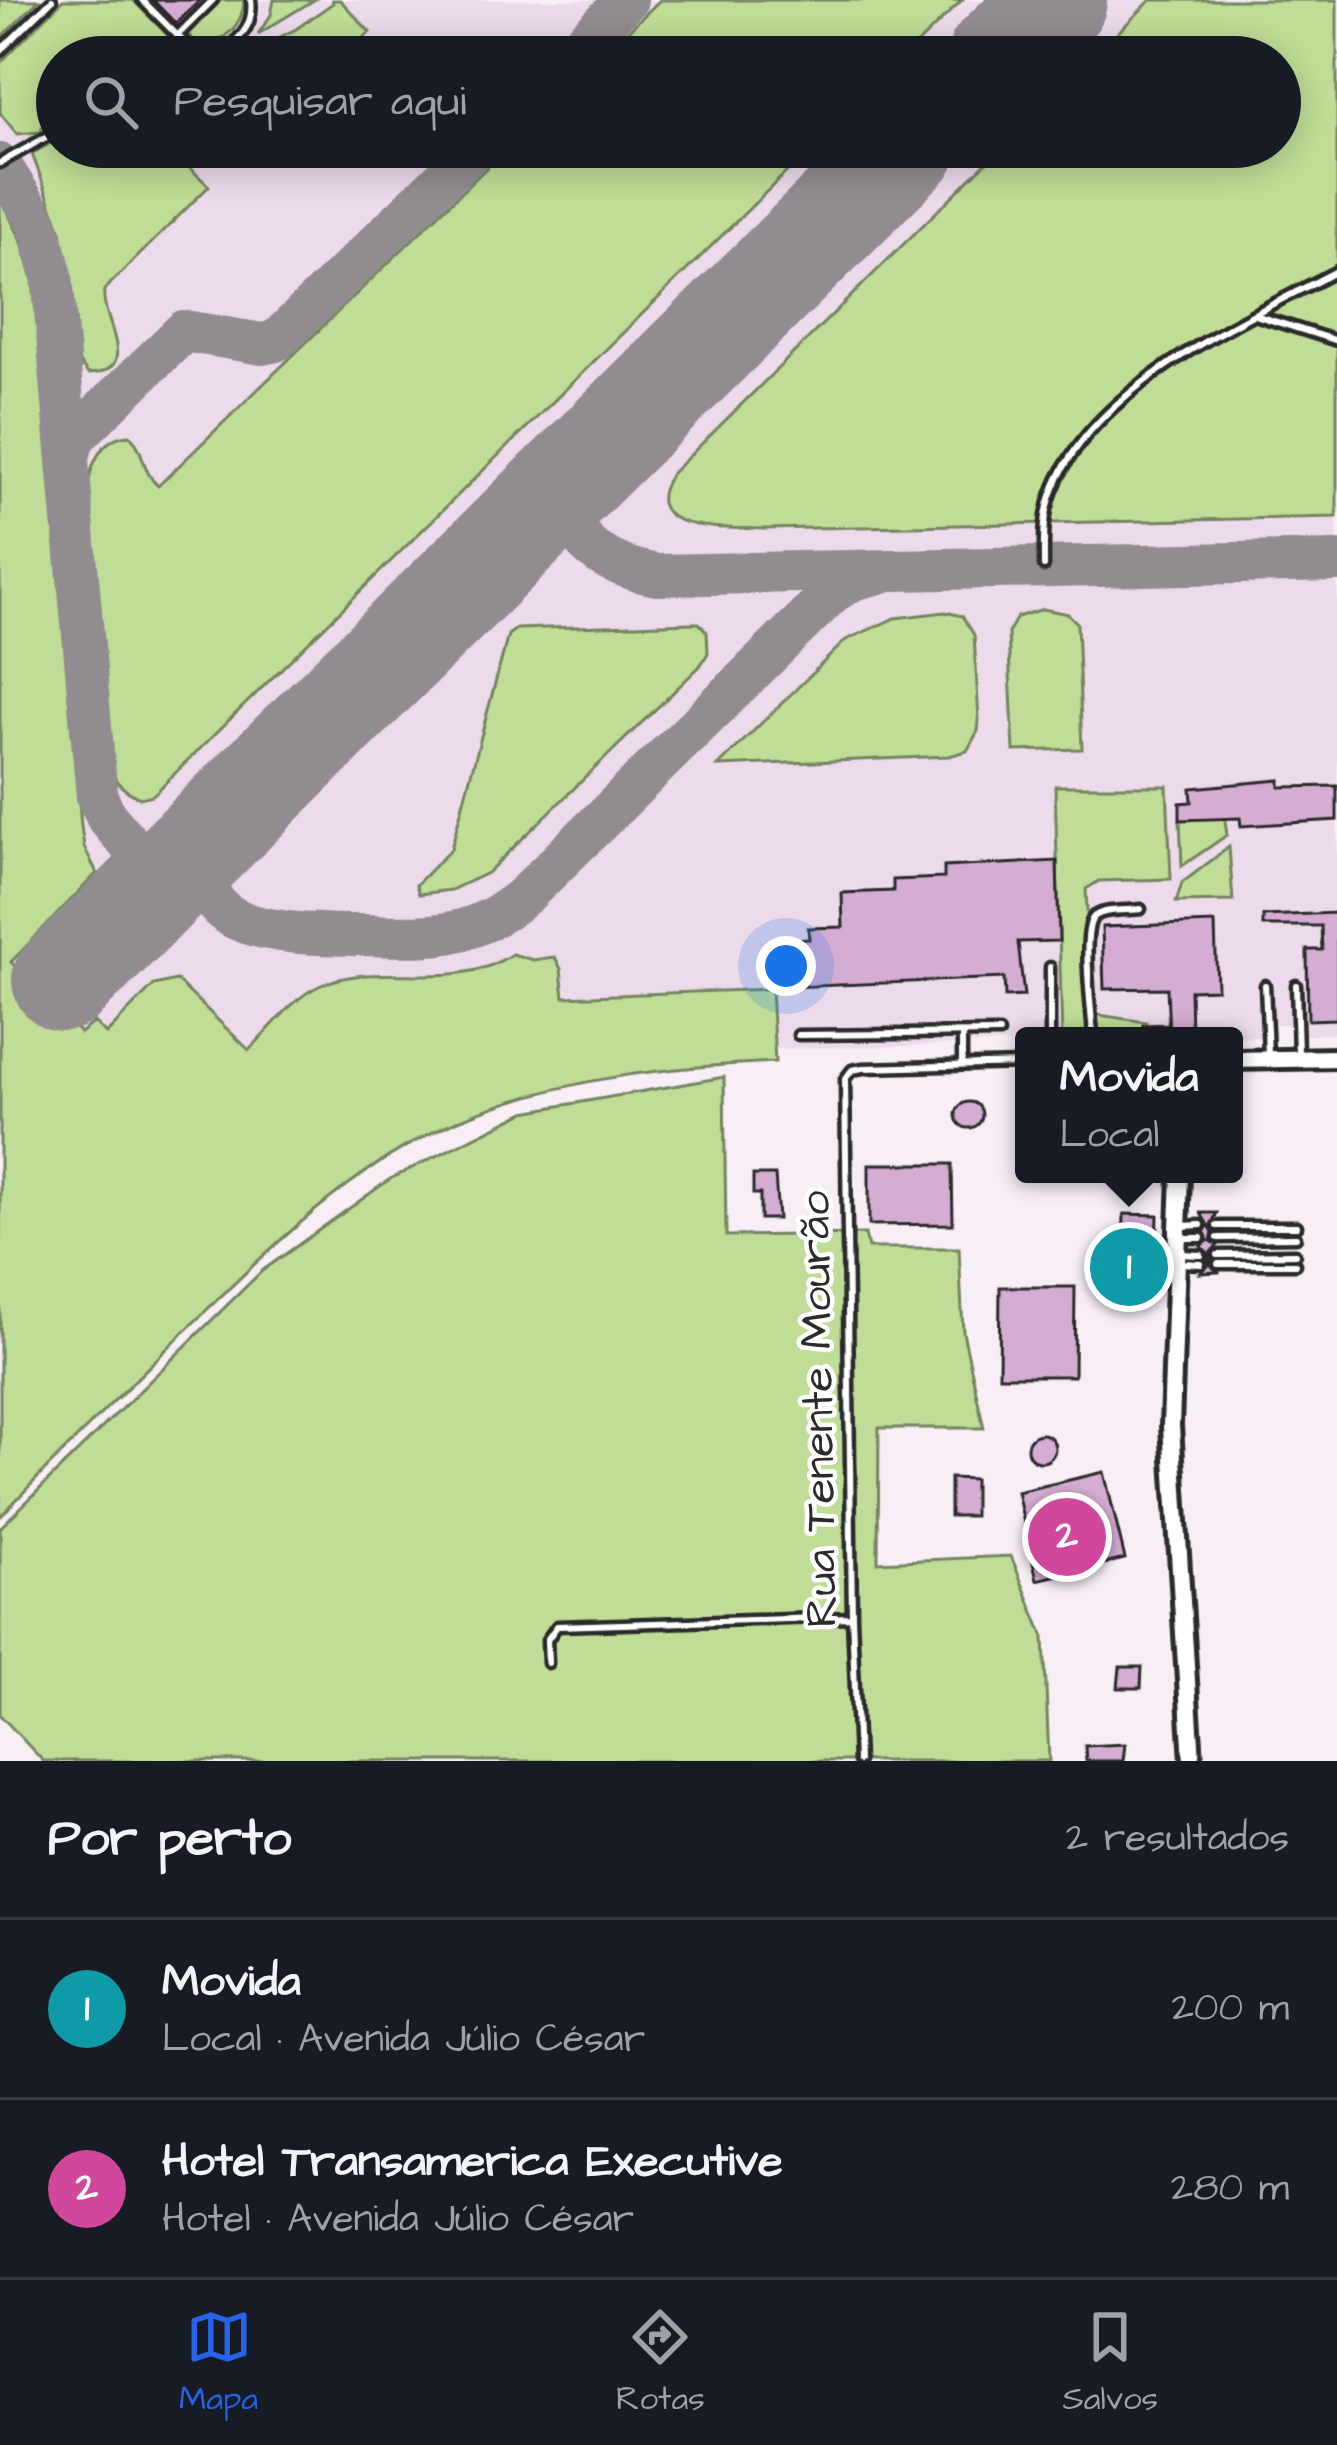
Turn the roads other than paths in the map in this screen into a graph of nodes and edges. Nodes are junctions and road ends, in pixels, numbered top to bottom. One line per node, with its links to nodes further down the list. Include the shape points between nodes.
1 (52, 0): 7 (lane)
2 (142, 0): 5 (lane)
3 (213, 0): 5 (lane)
4 (251, 0): 6 (lane, via 251,20)
5 (178, 36)
6 (239, 36)
7 (0, 51)
8 (36, 143): 9 (lane)
9 (0, 163)
10 (1337, 271): 11 (lane)
11 (1254, 314): 12 (lane); 13 (lane, via 1168,366 1080,446 1051,498)
12 (1337, 341)
13 (1044, 566)
14 (1141, 910): 19 (lane, via 1093,918)
15 (1050, 967): 18 (lane)
16 (1265, 985): 25 (lane)
17 (1295, 985): 23 (lane)
18 (1050, 1027)
19 (1093, 1027)
20 (999, 1033): 21 (lane)
21 (962, 1034): 22 (lane); 28 (lane)
22 (798, 1035)
23 (1298, 1058): 24 (street); 25 (street)
24 (1337, 1058)
25 (1268, 1059): 26 (street)
26 (1243, 1060)
27 (1015, 1064): 28 (lane)
28 (962, 1065): 40 (lane, Rua Tenente Mourão, via 863,1068 848,1073 844,1090)
29 (1180, 1183): 36 (street)
30 (1201, 1225): 36 (lane)
31 (1217, 1226): 32 (lane)
32 (1297, 1226)
33 (1296, 1237): 35 (lane)
34 (1201, 1238): 36 (lane)
35 (1218, 1238)
36 (1178, 1245): 38 (lane); 43 (street, via 1171,1426)
37 (1295, 1253): 39 (lane, via 1218,1259)
38 (1201, 1260)
39 (1295, 1264)
40 (852, 1617): 41 (lane, via 589,1622 557,1627 547,1640); 42 (lane, Rua Tenente Mourão)
41 (548, 1663)
42 (858, 1761)
43 (1192, 1761)

